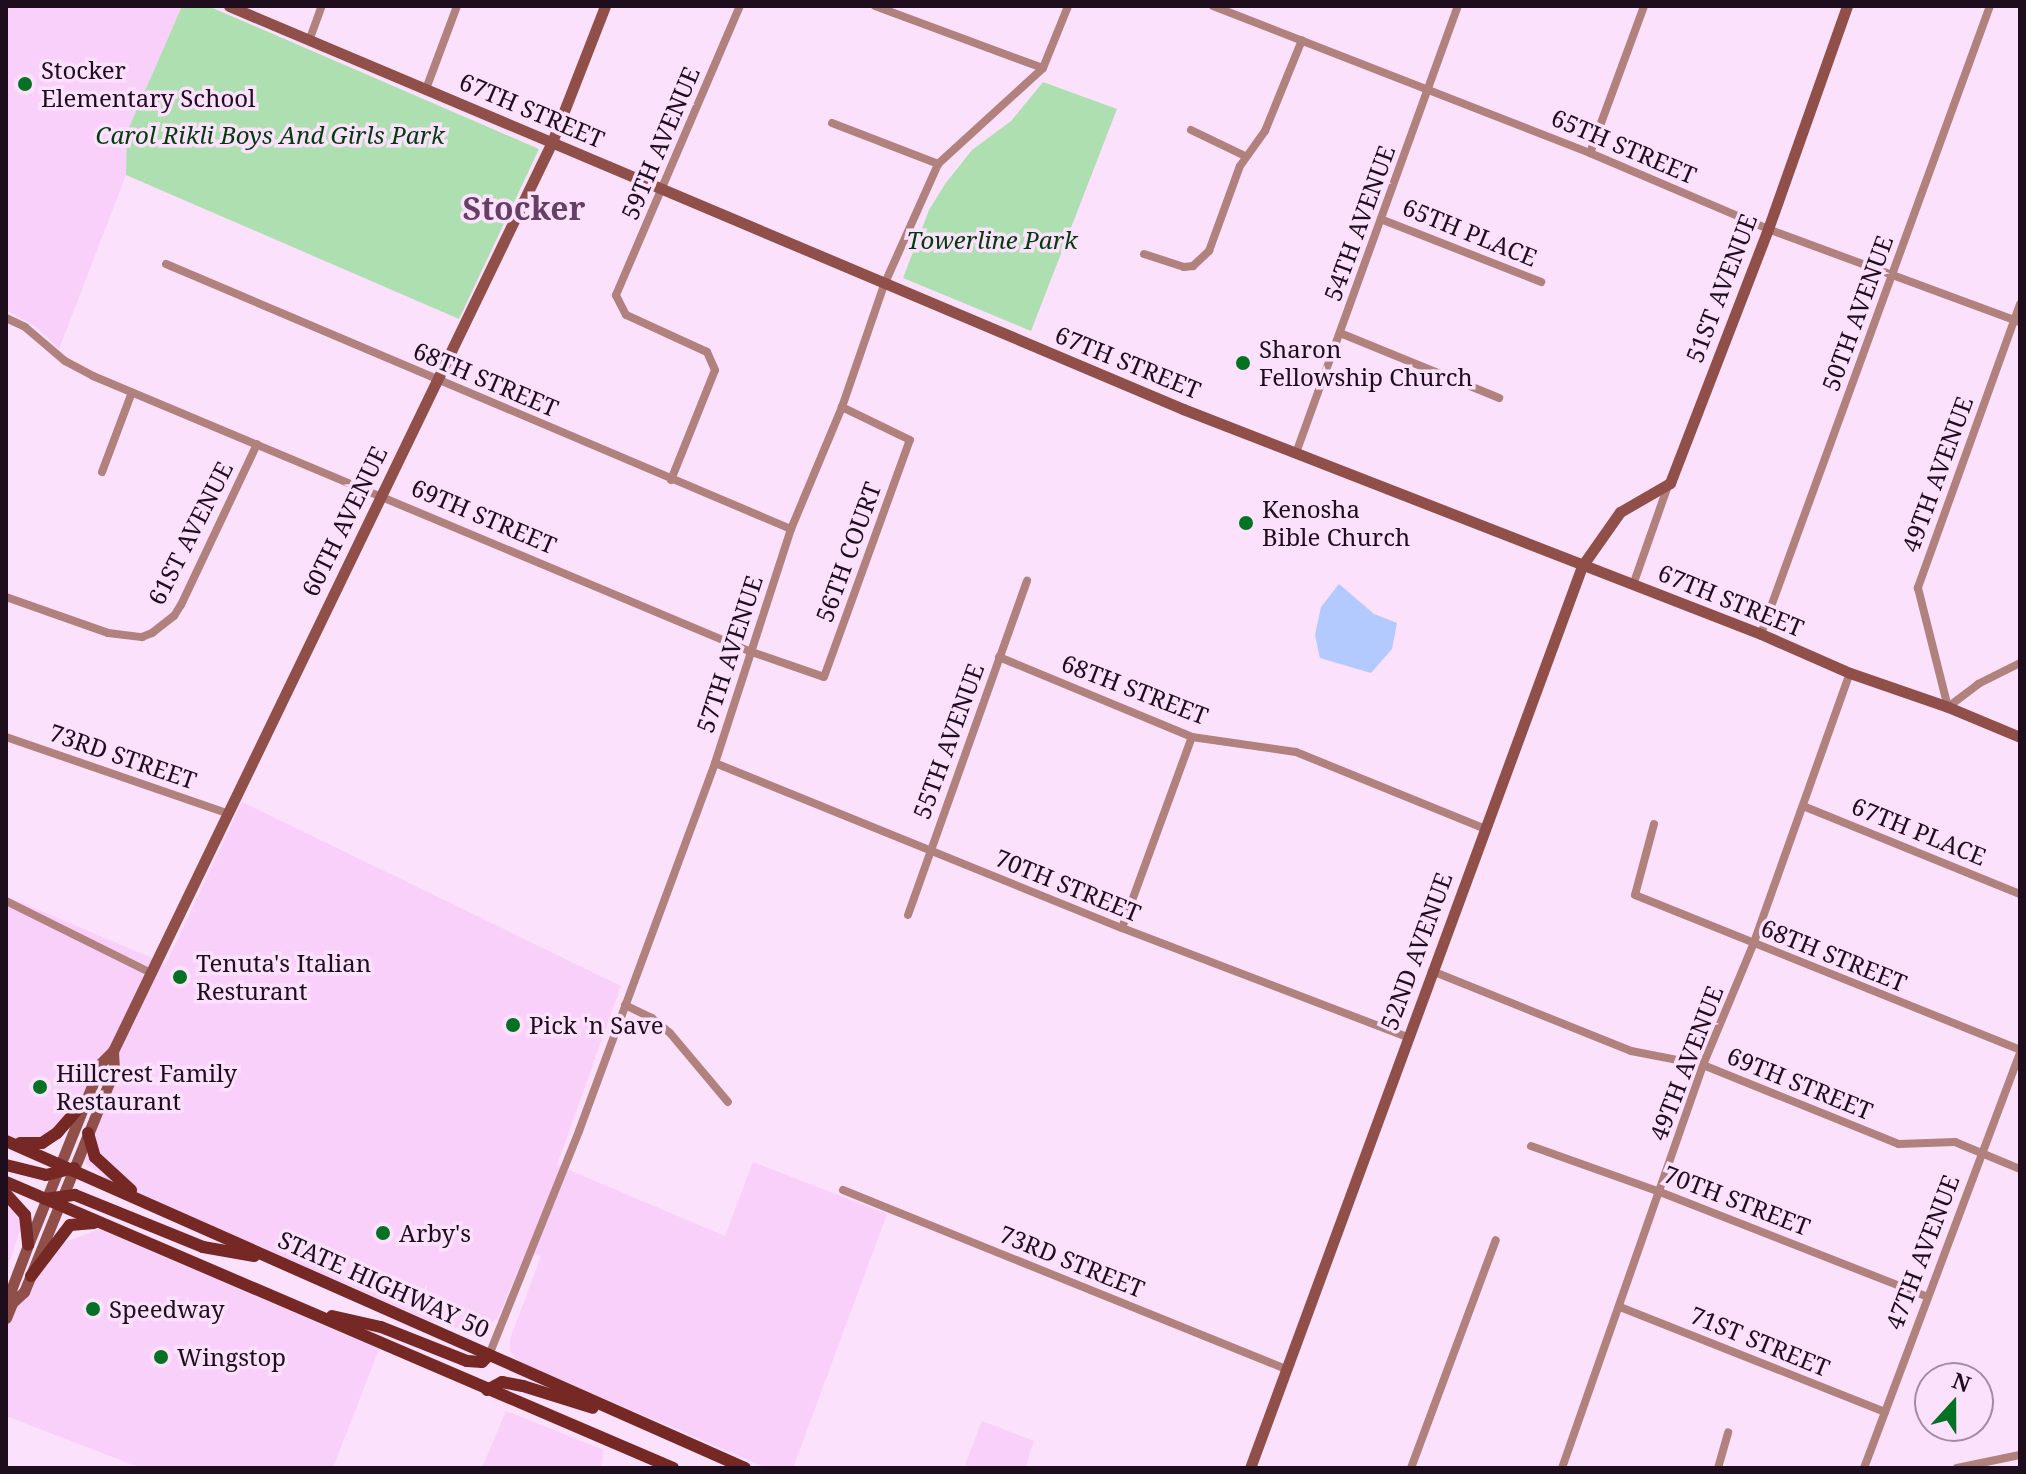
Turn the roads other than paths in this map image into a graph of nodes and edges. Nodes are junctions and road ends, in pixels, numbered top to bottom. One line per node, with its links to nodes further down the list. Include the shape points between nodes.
1 (229, 6): 14 (street, 67TH STREET)
2 (322, 6): 14 (street)
3 (457, 6): 16 (street)
4 (605, 6): 20 (street, 60TH AVENUE)
5 (740, 6): 24 (street, 59TH AVENUE)
6 (875, 6): 15 (street)
7 (1068, 6): 15 (street, 57TH AVENUE)
8 (1213, 6): 13 (street, 65TH STREET)
9 (1458, 6): 17 (street, 54TH AVENUE)
10 (1644, 6): 21 (street)
11 (1847, 6): 26 (street, 51ST AVENUE)
12 (1990, 6): 29 (street, 50TH AVENUE)
13 (1302, 40): 17 (street, 65TH STREET); 22 (street, via 1265,131)
14 (309, 41): 16 (street, 67TH STREET)
15 (1043, 68): 23 (street, 57TH AVENUE)
16 (426, 89): 20 (street, 67TH STREET)
17 (1427, 89): 21 (street, 65TH STREET); 25 (street, 54TH AVENUE)
18 (832, 123): 23 (street)
19 (1191, 130): 22 (street)
20 (552, 142): 24 (street, 67TH STREET); 36 (street, 60TH AVENUE)
21 (1590, 153): 26 (street, 65TH STREET)
22 (1245, 156): 27 (street, via 1214,242 1200,262 1184,267)
23 (938, 164): 31 (street, 57TH AVENUE)
24 (662, 191): 31 (street, 67TH STREET); 43 (street, 59TH AVENUE, via 616,295 626,315 707,352 715,370)
25 (1383, 220): 30 (street, 65TH PLACE); 35 (street, 54TH AVENUE)
26 (1768, 229): 29 (street, 65TH STREET); 44 (street, 51ST AVENUE)
27 (1144, 254)
28 (166, 264): 36 (street, 68TH STREET)
29 (1892, 277): 34 (street, 65TH STREET); 51 (street, 50TH AVENUE)
30 (1541, 282)
31 (884, 285): 39 (street, 57TH AVENUE); 41 (street, 67TH STREET)
32 (2020, 304): 34 (street, 49TH AVENUE)
33 (6, 318): 37 (street, 69TH STREET, via 65,361)
34 (2017, 321): 57 (street, 49TH AVENUE, via 1918,588)
35 (1340, 333): 38 (street); 41 (street, 54TH AVENUE)
36 (436, 378): 43 (street, 68TH STREET); 45 (street, 60TH AVENUE)
37 (132, 392): 40 (street, 69TH STREET); 42 (street)
38 (1499, 398)
39 (842, 407): 46 (street, 57TH AVENUE); 56 (street, 56TH COURT, via 910,440)
40 (257, 444): 45 (street, 69TH STREET); 50 (street, 61ST AVENUE, via 181,605 152,633 108,633)
41 (1296, 453): 47 (street, 67TH STREET)
42 (102, 472)
43 (671, 480): 46 (street, 68TH STREET)
44 (1670, 483): 47 (street, 52ND AVENUE, via 1620,512); 49 (street, 51ST AVENUE)
45 (382, 495): 52 (street, 69TH STREET); 63 (street, 60TH AVENUE)
46 (791, 529): 52 (street, 57TH AVENUE)
47 (1582, 566): 49 (street, 67TH STREET); 65 (street, 52ND AVENUE)
48 (1027, 581): 53 (street, 55TH AVENUE)
49 (1633, 585): 51 (street, 67TH STREET)
50 (6, 597)
51 (1761, 634): 55 (street, 67TH STREET)
52 (749, 651): 56 (street, 69TH STREET); 61 (street, 57TH AVENUE)
53 (999, 657): 59 (street, 68TH STREET); 66 (street, 55TH AVENUE)
54 (2020, 663): 57 (street)
55 (1850, 673): 57 (street, 67TH STREET); 62 (street, 49TH AVENUE)
56 (824, 677)
57 (1948, 707): 60 (street, 67TH STREET)
58 (6, 737): 63 (street, 73RD STREET)
59 (1192, 737): 65 (street, 68TH STREET, via 1296,752); 70 (street)
60 (2020, 737)
61 (715, 763): 66 (street, 70TH STREET); 74 (street, 57TH AVENUE)
62 (1803, 806): 67 (street, 67TH PLACE); 71 (street, 49TH AVENUE)
63 (227, 813): 73 (street, 60TH AVENUE)
64 (1654, 824): 71 (street, 68TH STREET, via 1635,895)
65 (1483, 828): 72 (street, 52ND AVENUE)
66 (929, 851): 69 (street, 55TH AVENUE); 70 (street, 70TH STREET)
67 (2020, 894)
68 (6, 901): 73 (street)
69 (908, 915)
70 (1122, 928): 75 (street, 70TH STREET)
71 (1753, 945): 77 (street, 68TH STREET); 78 (street, 49TH AVENUE)
72 (1432, 971): 75 (street, 52ND AVENUE); 78 (street, 69TH STREET, via 1631,1051)
73 (151, 973): 76 (street, 60TH AVENUE)
74 (625, 1005): 80 (street, via 666,1030); 106 (street, 57TH AVENUE)
75 (1408, 1037): 107 (street, 52ND AVENUE)
76 (113, 1051): 79 (street, 60TH AVENUE, via 101,1063); 81 (street, 60TH AVENUE, via 114,1070)
77 (2020, 1051): 84 (street, 47TH AVENUE)
78 (1703, 1065): 84 (street, 69TH STREET, via 1899,1144 1955,1142); 91 (street, 49TH AVENUE)
79 (84, 1102): 82 (main road, via 42,1143); 87 (street, 60TH AVENUE)
80 (728, 1102)
81 (88, 1133): 86 (street, 60TH AVENUE); 95 (main road, via 95,1157)
82 (9, 1142): 87 (main road)
83 (1531, 1146): 91 (street, 70TH STREET)
84 (1981, 1153): 88 (street, 69TH STREET); 101 (street, 47TH AVENUE)
85 (6, 1165): 87 (main road)
86 (74, 1168): 87 (main road); 94 (street, 60TH AVENUE); 95 (main road, STATE HIGHWAY 50)
87 (58, 1169): 93 (street, 60TH AVENUE)
88 (2020, 1169)
89 (6, 1182): 93 (main road)
90 (843, 1190): 107 (street, 73RD STREET)
91 (1660, 1192): 101 (street, 70TH STREET); 103 (street, 49TH AVENUE)
92 (6, 1194): 98 (main road, via 25,1215)
93 (45, 1199): 94 (main road); 98 (street, 60TH AVENUE)
94 (61, 1199): 96 (main road); 99 (main road, via 92,1200 203,1247); 100 (street, 60TH AVENUE)
95 (146, 1202): 99 (main road, STATE HIGHWAY 50)
96 (103, 1224): 100 (main road, via 70,1225); 104 (main road)
97 (1496, 1240): 116 (street)
98 (28, 1245): 102 (street, 60TH AVENUE, via 11,1290)
99 (276, 1261): 106 (main road, STATE HIGHWAY 50)
100 (31, 1276): 102 (street, 60TH AVENUE)
101 (1926, 1296): 109 (street, 47TH AVENUE)
102 (12, 1303): 105 (street, 60TH AVENUE)
103 (1620, 1307): 109 (street, 71ST STREET); 117 (street, 49TH AVENUE)
104 (306, 1311): 106 (main road, via 381,1327 467,1361 482,1362); 108 (main road)
105 (6, 1318)
106 (489, 1355): 110 (main road, STATE HIGHWAY 50)
107 (1285, 1369): 115 (street, 52ND AVENUE)
108 (487, 1390): 110 (main road, via 502,1382 523,1386); 113 (main road)
109 (1885, 1412): 119 (street, 47TH AVENUE)
110 (653, 1428): 114 (main road, STATE HIGHWAY 50)
111 (1728, 1432): 118 (street)
112 (2020, 1455): 120 (street)
113 (673, 1468)
114 (745, 1468)
115 (1250, 1468)
116 (1411, 1468)
117 (1562, 1468)
118 (1718, 1468)
119 (1864, 1468)
120 (1957, 1468)

